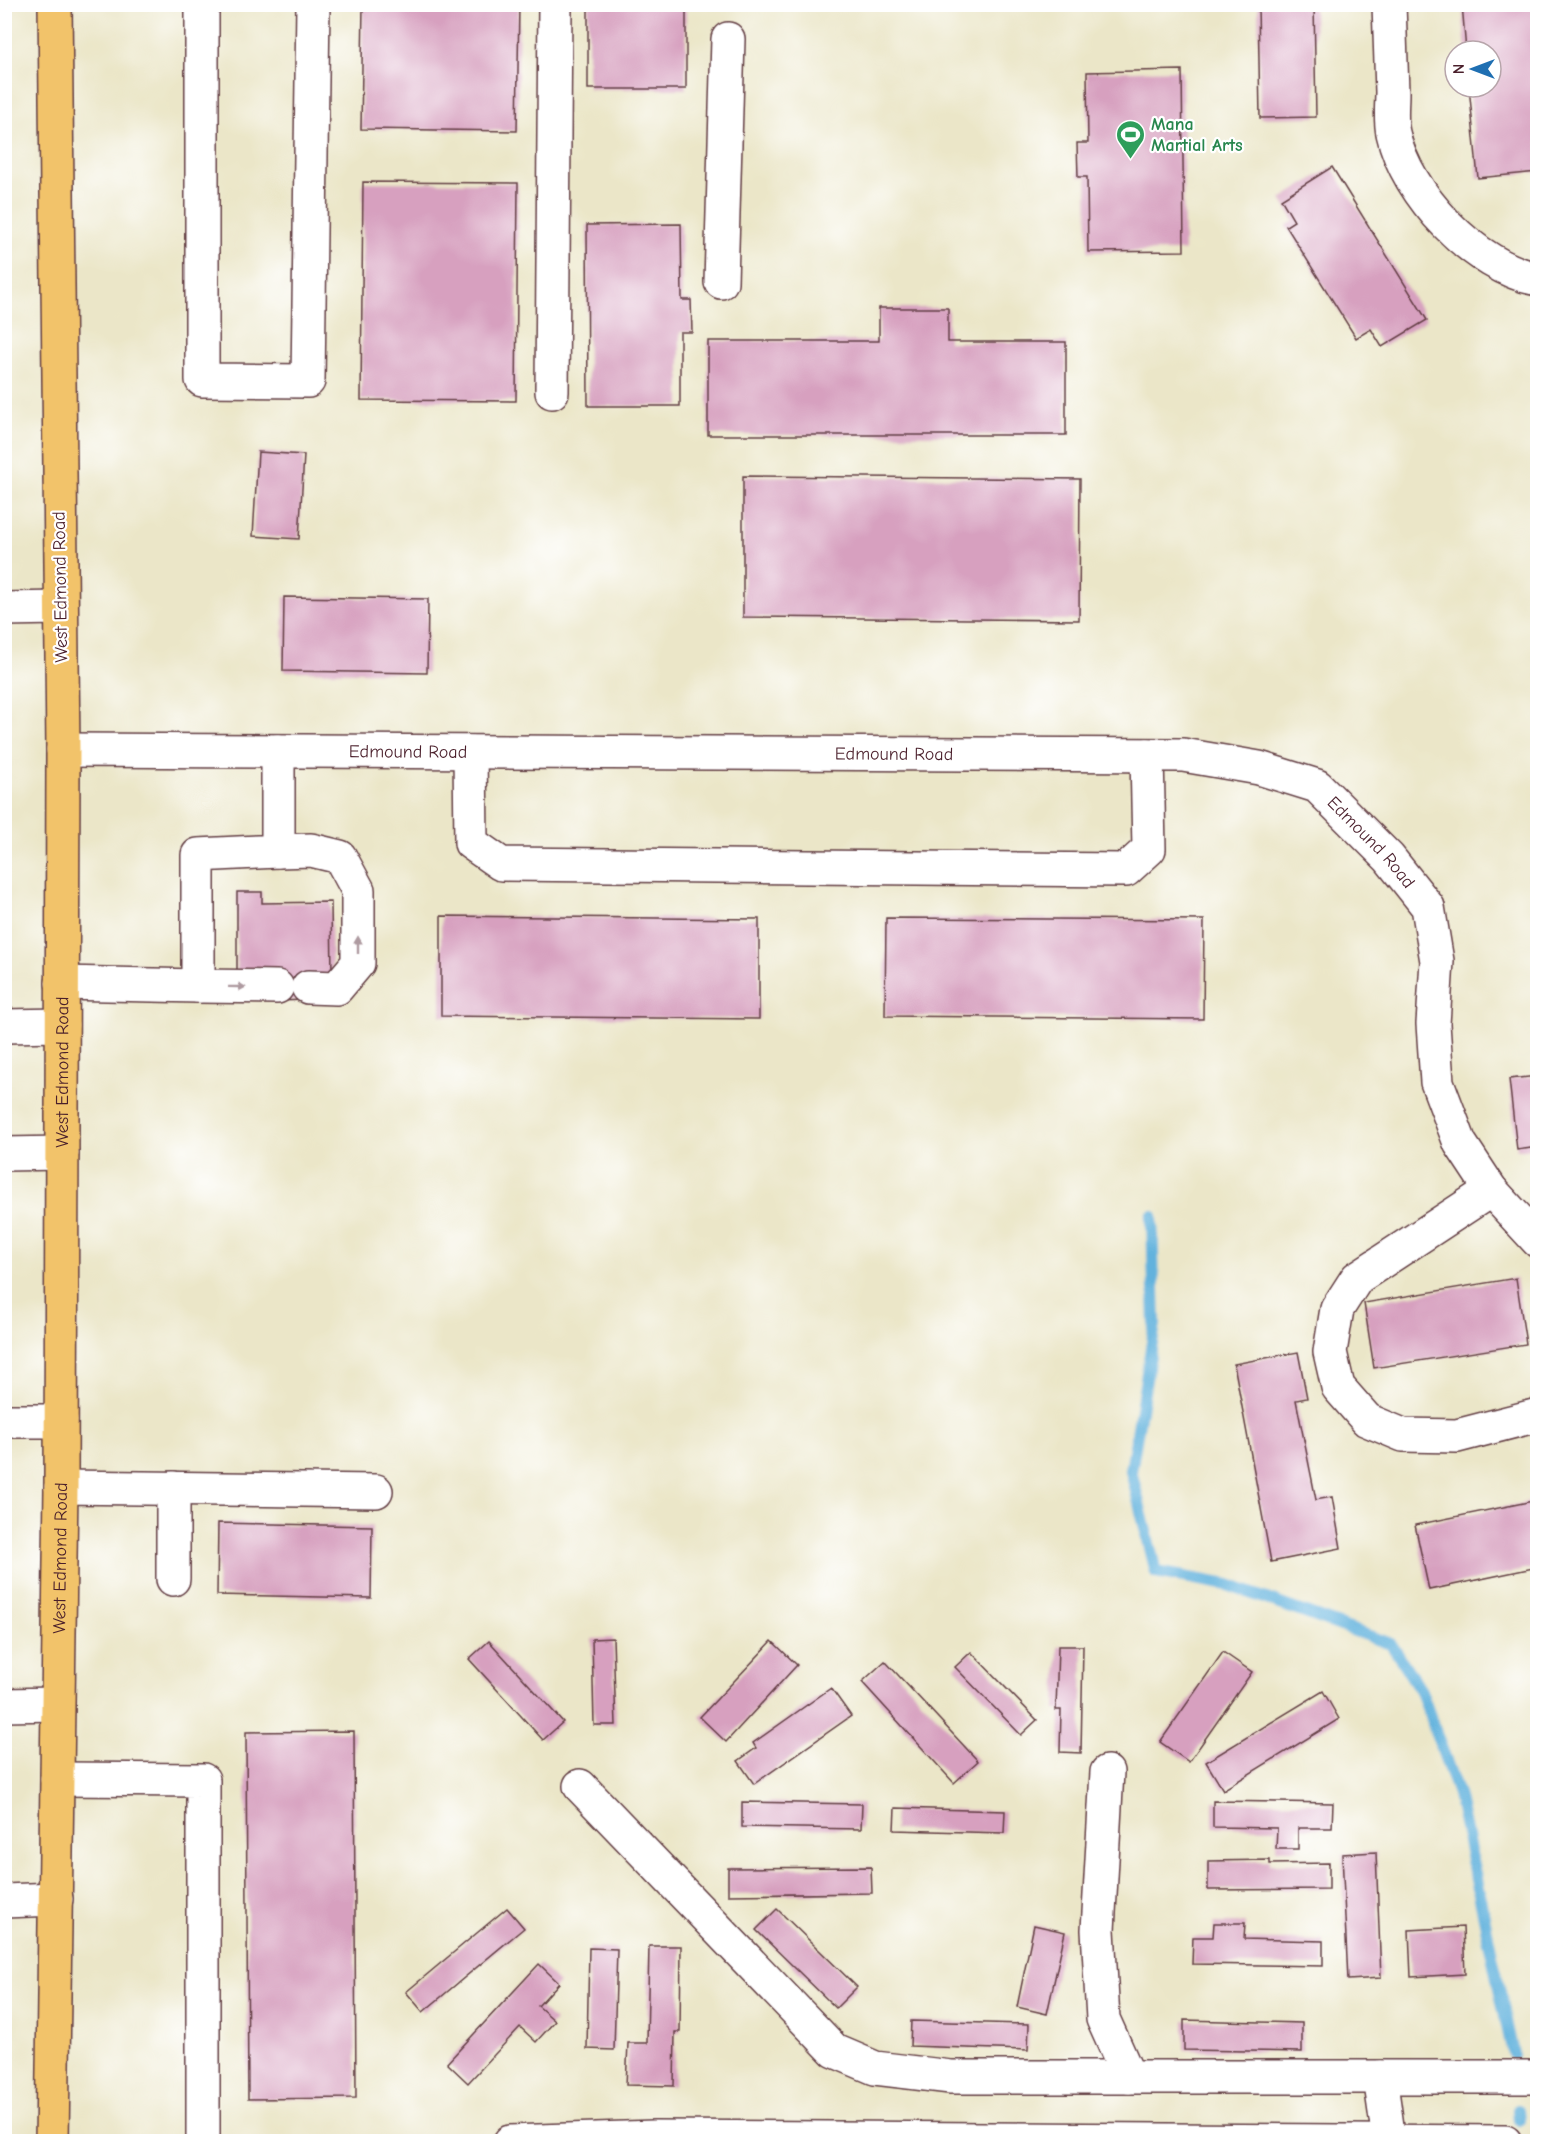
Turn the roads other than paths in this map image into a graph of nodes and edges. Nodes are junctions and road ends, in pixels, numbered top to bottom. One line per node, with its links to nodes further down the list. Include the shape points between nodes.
1 (55, 4): 10 (main road, West Edmond Road)
2 (202, 4): 3 (street, via 202,380 308,381)
3 (313, 4)
4 (555, 4): 9 (street)
5 (1389, 4): 7 (street, via 1393,132 1410,178 1445,225 1483,255 1522,276)
6 (728, 39): 8 (street)
7 (1538, 279)
8 (721, 282)
9 (552, 392)
10 (60, 608): 11 (street); 12 (main road, West Edmond Road)
11 (4, 609)
12 (63, 750): 13 (street, Edmound Road); 17 (main road, West Edmond Road)
13 (278, 751): 14 (street, Edmound Road); 16 (street)
14 (470, 752): 15 (street, Edmound Road); 15 (street, via 471,843 501,864 1126,870 1149,849)
15 (1147, 755): 23 (street, Edmound Road, via 1183,755 1259,768 1317,786 1389,858 1428,907 1437,961 1433,1024 1437,1082 1460,1143)
16 (278, 852): 18 (street, via 198,855); 18 (street, one-way to 16, via 336,988 358,963 358,890 340,857 311,850)
17 (62, 983): 18 (street); 19 (main road, West Edmond Road)
18 (198, 986)
19 (62, 1025): 20 (street); 21 (main road, West Edmond Road)
20 (4, 1026)
21 (62, 1153): 22 (street); 27 (main road, West Edmond Road)
22 (4, 1154)
23 (1491, 1190): 24 (street, Edmound Road); 25 (street, via 1357,1278 1337,1308 1330,1352 1338,1387 1367,1420 1403,1436 1457,1436)
24 (1538, 1241)
25 (1538, 1415)
26 (4, 1421): 27 (street)
27 (61, 1421): 28 (main road, West Edmond Road)
28 (61, 1487): 29 (street); 32 (main road, West Edmond Road)
29 (173, 1488): 30 (street); 31 (street)
30 (376, 1491)
31 (173, 1579)
32 (57, 1704): 33 (street); 35 (main road, West Edmond Road)
33 (4, 1705)
34 (1107, 1772): 39 (street, via 1098,1930 1102,2019)
35 (57, 1779): 37 (main road, West Edmond Road); 46 (street, via 203,1780)
36 (580, 1786): 39 (street, via 835,2051 875,2068 951,2077)
37 (56, 1899): 38 (street); 45 (main road, West Edmond Road)
38 (4, 1901)
39 (1129, 2077): 40 (street)
40 (1380, 2077): 41 (street); 44 (street)
41 (1538, 2077)
42 (654, 2139): 43 (street); 47 (street)
43 (767, 2140): 44 (street)
44 (1389, 2140): 48 (street)
45 (52, 2142)
46 (203, 2142)
47 (510, 2142)
48 (1505, 2142)

